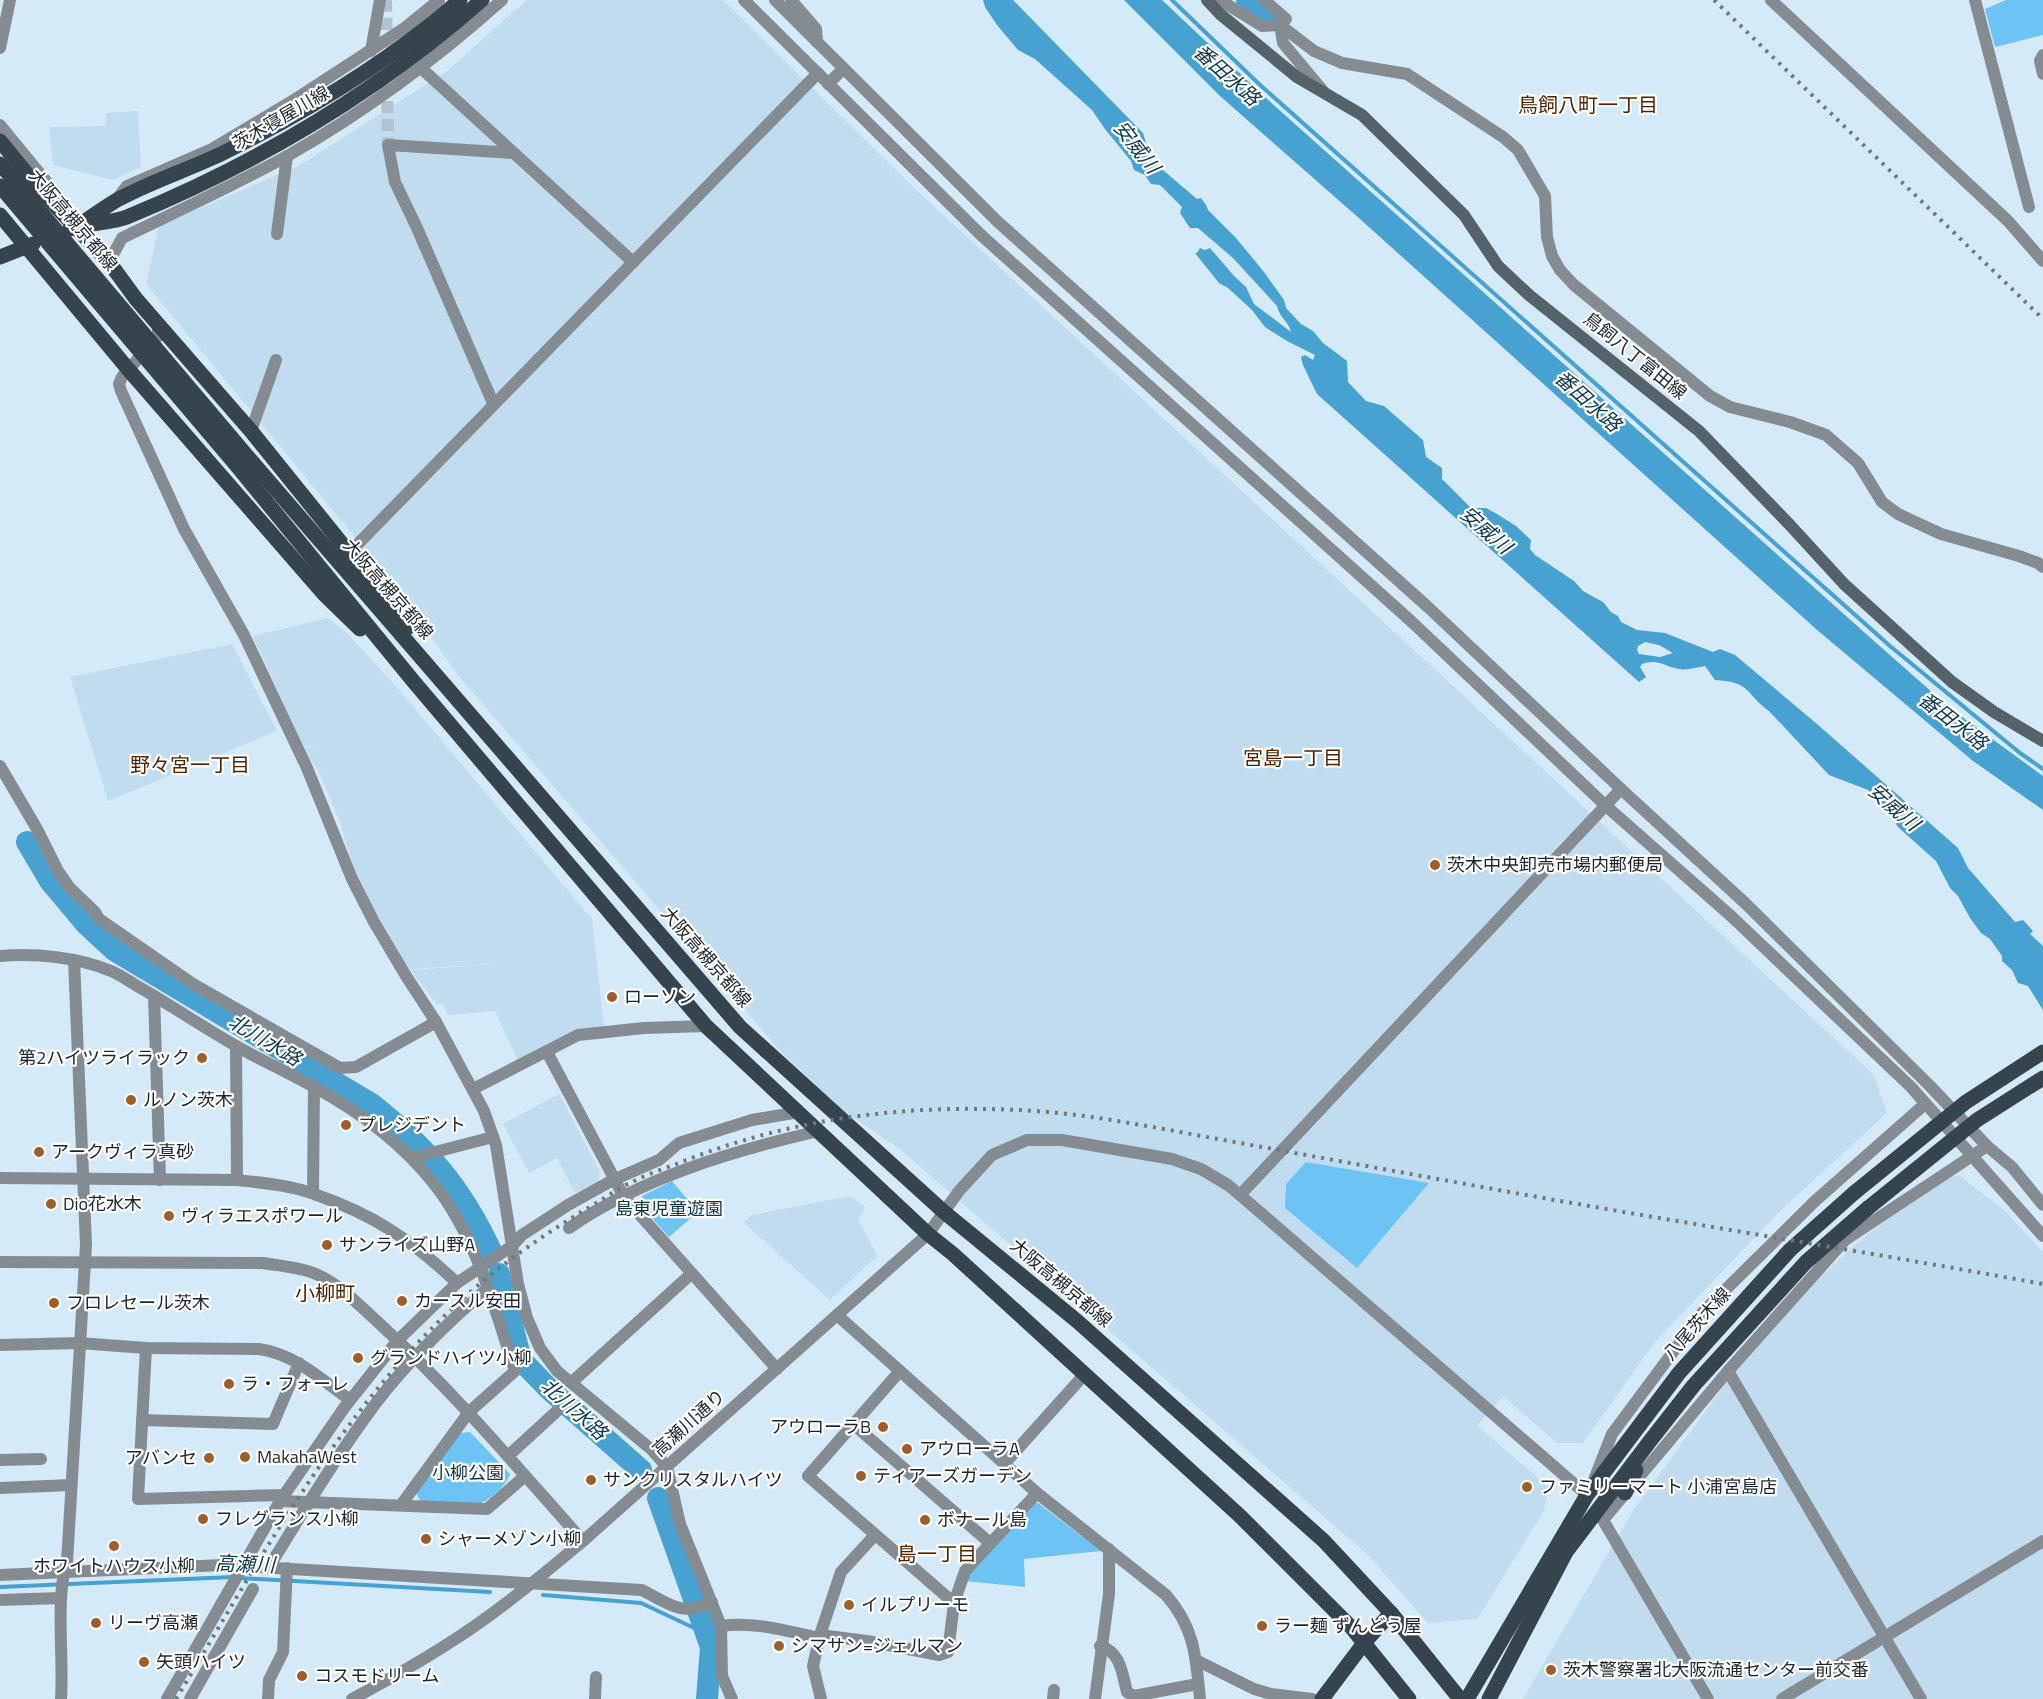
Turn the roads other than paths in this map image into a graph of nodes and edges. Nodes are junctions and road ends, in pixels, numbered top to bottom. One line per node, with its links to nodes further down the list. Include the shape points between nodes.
1 (10, 0): 17 (street)
2 (380, 0): 18 (street)
3 (439, 0): 18 (street)
4 (460, 0): 32 (main road, 茨木寝屋川線, via 401,47 280,125)
5 (482, 0): 35 (main road, 茨木寝屋川線, via 410,59 284,141 213,179 124,218)
6 (502, 0): 20 (street)
7 (744, 0): 22 (street)
8 (775, 0): 16 (street)
9 (790, 0): 16 (street, via 816,29)
10 (1207, 0): 25 (main road, 鳥飼八丁富田線, via 1297,77)
11 (1220, 0): 15 (street, via 1262,26)
12 (1264, 0): 15 (street, via 1286,19)
13 (1771, 0): 39 (street, via 2008,221)
14 (1975, 0): 33 (street)
15 (1280, 25): 25 (street, via 1283,43); 49 (street, via 1314,51 1342,63 1407,74 1503,137 1518,150 1545,196 1546,237 1560,270 1710,396 1730,407 1826,435 1858,463 1882,502 1898,514 1941,534 2019,556)
16 (817, 42): 21 (street)
17 (0, 48)
18 (371, 51): 32 (street, via 212,149 127,186)
19 (2043, 55): 23 (street)
20 (420, 68): 28 (street); 29 (street)
21 (843, 69): 24 (street); 54 (street, via 998,222 1430,608)
22 (818, 73): 24 (street); 41 (street)
23 (2043, 74)
24 (828, 84): 55 (street, via 981,235 1412,622)
25 (1325, 94): 52 (main road, 鳥飼八丁富田線, via 1362,115 1408,159 1464,215 1498,266 1529,295 1699,431 1844,584 1952,682)
26 (0, 124): 35 (street)
27 (0, 141): 35 (main road, via 41,191)
28 (513, 153): 41 (street); 45 (street, via 388,145 395,182)
29 (287, 156): 36 (street); 40 (street, via 122,238)
30 (0, 164): 47 (main road, 大阪高槻京都線, bridge)
31 (0, 186): 47 (main road, 大阪高槻京都線, bridge)
32 (117, 200): 35 (main road, 茨木寝屋川線)
33 (2029, 207)
34 (0, 215): 37 (main road)
35 (77, 226): 37 (main road, 茨木寝屋川線); 40 (main road)
36 (278, 234)
37 (26, 246): 38 (main road, 茨木寝屋川線); 44 (main road)
38 (0, 257)
39 (2043, 261)
40 (109, 262): 42 (main road)
41 (633, 262): 45 (street)
42 (158, 324): 44 (street, via 158,336); 46 (main road)
43 (276, 360): 46 (street)
44 (128, 369): 51 (main road, via 324,594); 59 (street, via 119,384 121,391 184,529 244,635 307,768 352,879)
45 (493, 404): 48 (street)
46 (251, 431): 48 (main road)
47 (248, 467): 50 (main road, 大阪高槻京都線); 51 (main road, 大阪高槻京都線)
48 (349, 553): 50 (main road, via 423,645)
49 (2043, 567)
50 (432, 669): 83 (main road, 大阪高槻京都線, via 740,1027)
51 (414, 682): 60 (main road, 大阪高槻京都線)
52 (2043, 741)
53 (0, 766): 59 (street, via 69,887 99,919 193,984 340,1068 356,1067)
54 (1621, 789): 55 (street); 71 (street, via 1745,903)
55 (1606, 806): 67 (street, via 1739,924); 80 (street)
56 (0, 956): 57 (street)
57 (74, 960): 58 (street, via 112,971); 75 (street)
58 (154, 996): 61 (street); 76 (street)
59 (436, 1022): 66 (street)
60 (706, 1026): 62 (street, via 578,1035); 68 (main road, 大阪高槻京都線)
61 (236, 1046): 65 (street); 77 (street)
62 (547, 1052): 66 (street); 78 (street)
63 (2043, 1053): 122 (main road, 八尾茨木線, bridge, via 1966,1102 1791,1250 1679,1373)
64 (2043, 1078): 111 (main road, bridge, via 1977,1120 1806,1262 1694,1385)
65 (314, 1086): 73 (street, via 363,1116); 79 (street)
66 (473, 1089): 70 (street)
67 (1925, 1104): 72 (street); 122 (street, via 1815,1201 1702,1313 1612,1434)
68 (799, 1112): 69 (main road, 大阪高槻京都線); 78 (street, via 699,1135 678,1143 659,1160)
69 (819, 1131): 81 (street, via 720,1158); 85 (main road, 大阪高槻京都線)
70 (493, 1137): 73 (street); 87 (street)
71 (1987, 1146): 72 (street); 82 (street, via 2012,1167)
72 (1972, 1156): 86 (street); 103 (street, via 1845,1240)
73 (416, 1157): 90 (street, via 455,1214)
74 (0, 1178): 75 (street)
75 (84, 1179): 76 (street); 89 (street)
76 (160, 1180): 77 (street)
77 (237, 1180): 79 (street)
78 (613, 1180): 81 (street); 87 (street, via 522,1235)
79 (313, 1193): 92 (street, via 376,1220 412,1243)
80 (1240, 1195): 83 (street, 高瀬川通り, via 1215,1176 1187,1163 1044,1139 1027,1140 992,1155); 122 (street, 高瀬川通り)
81 (624, 1197): 84 (street); 91 (street)
82 (2043, 1205)
83 (944, 1212): 85 (street, 高瀬川通り); 144 (main road, 大阪高槻京都線, via 1077,1321 1324,1541)
84 (569, 1227)
85 (928, 1234): 94 (street, 高瀬川通り); 104 (main road, 大阪高槻京都線)
86 (2043, 1236)
87 (512, 1246): 90 (street); 105 (street, via 527,1318 540,1348 557,1371)
88 (0, 1262): 89 (street)
89 (84, 1263): 95 (street, via 263,1263 291,1267 316,1274 342,1290); 96 (street)
90 (480, 1268): 92 (street); 93 (street)
91 (691, 1274): 101 (street); 105 (street)
92 (457, 1284): 95 (street)
93 (488, 1288): 99 (street); 108 (street, via 515,1371)
94 (837, 1315): 101 (street, 高瀬川通り); 102 (street)
95 (398, 1341): 99 (street); 106 (street)
96 (79, 1343): 97 (street); 98 (street); 118 (street)
97 (0, 1345)
98 (146, 1348): 100 (street, via 260,1349 276,1351); 109 (street)
99 (415, 1356): 108 (street); 124 (street, via 376,1402)
100 (299, 1363): 106 (street); 109 (street, via 273,1424)
101 (777, 1369): 116 (street, 高瀬川通り)
102 (900, 1371): 110 (street); 115 (street)
103 (1728, 1371): 121 (street); 147 (street)
104 (1083, 1375): 115 (street); 148 (main road, 大阪高槻京都線, via 1240,1516)
105 (572, 1382): 116 (street)
106 (350, 1400): 123 (street)
107 (557, 1411): 112 (street)
108 (469, 1412): 112 (street); 125 (street)
109 (142, 1420): 123 (street, via 138,1499)
110 (853, 1424): 127 (street, via 808,1476); 130 (street)
111 (1650, 1441): 121 (main road); 132 (main road)
112 (508, 1456): 117 (street)
113 (41, 1459): 114 (street)
114 (0, 1460)
115 (1005, 1463): 120 (street)
116 (667, 1467): 128 (street, 高瀬川通り); 142 (street, via 680,1524)
117 (525, 1476): 125 (street, via 487,1509); 128 (street)
118 (71, 1485): 119 (street); 136 (street)
119 (0, 1488)
120 (1037, 1493): 130 (street); 131 (street)
121 (1625, 1493): 126 (street)
122 (1587, 1495): 167 (main road, 八尾茨木線)
123 (282, 1498): 124 (street); 134 (street)
124 (309, 1502): 125 (street); 133 (street)
125 (401, 1506)
126 (1603, 1520): 132 (main road); 169 (street)
127 (874, 1535): 143 (street); 146 (street, via 841,1572)
128 (584, 1541): 138 (street, 高瀬川通り)
129 (2043, 1541): 147 (street)
130 (990, 1544): 143 (street, via 964,1571)
131 (1109, 1549): 149 (street, via 1109,1594); 150 (street, via 1173,1603 1189,1630)
132 (1566, 1552): 168 (main road)
133 (269, 1567): 134 (street); 135 (street)
134 (243, 1568): 136 (street, via 180,1566); 154 (street)
135 (287, 1570): 138 (street); 156 (street, via 282,1652 269,1680)
136 (63, 1574): 137 (street); 140 (street)
137 (0, 1575)
138 (533, 1583): 142 (street, via 642,1590 678,1609); 157 (street, 高瀬川通り, via 463,1634)
139 (253, 1589): 155 (street)
140 (62, 1595): 141 (street); 153 (street)
141 (0, 1600)
142 (709, 1603): 145 (street)
143 (954, 1603): 146 (street, via 948,1652 939,1655 867,1641)
144 (1390, 1613): 148 (main road); 166 (main road, 大阪高槻京都線)
145 (721, 1626): 146 (street, via 772,1627); 159 (street, via 723,1676)
146 (820, 1637): 160 (street, via 813,1666)
147 (1883, 1638): 170 (street); 171 (street)
148 (1364, 1643): 164 (main road); 165 (main road, 大阪高槻京都線)
149 (1101, 1646): 152 (street, via 1117,1657 1127,1692 1134,1696); 161 (street)
150 (1196, 1660): 152 (street); 163 (street, via 1254,1689)
151 (596, 1677): 158 (street)
152 (1198, 1684): 162 (street)
153 (61, 1699)
154 (167, 1699)
155 (190, 1699)
156 (268, 1699)
157 (352, 1699)
158 (595, 1699)
159 (732, 1699)
160 (821, 1699)
161 (1095, 1699)
162 (1200, 1699)
163 (1312, 1699)
164 (1322, 1699)
165 (1409, 1699)
166 (1460, 1699)
167 (1467, 1699)
168 (1489, 1699)
169 (1708, 1699)
170 (1782, 1699)
171 (1921, 1699)

